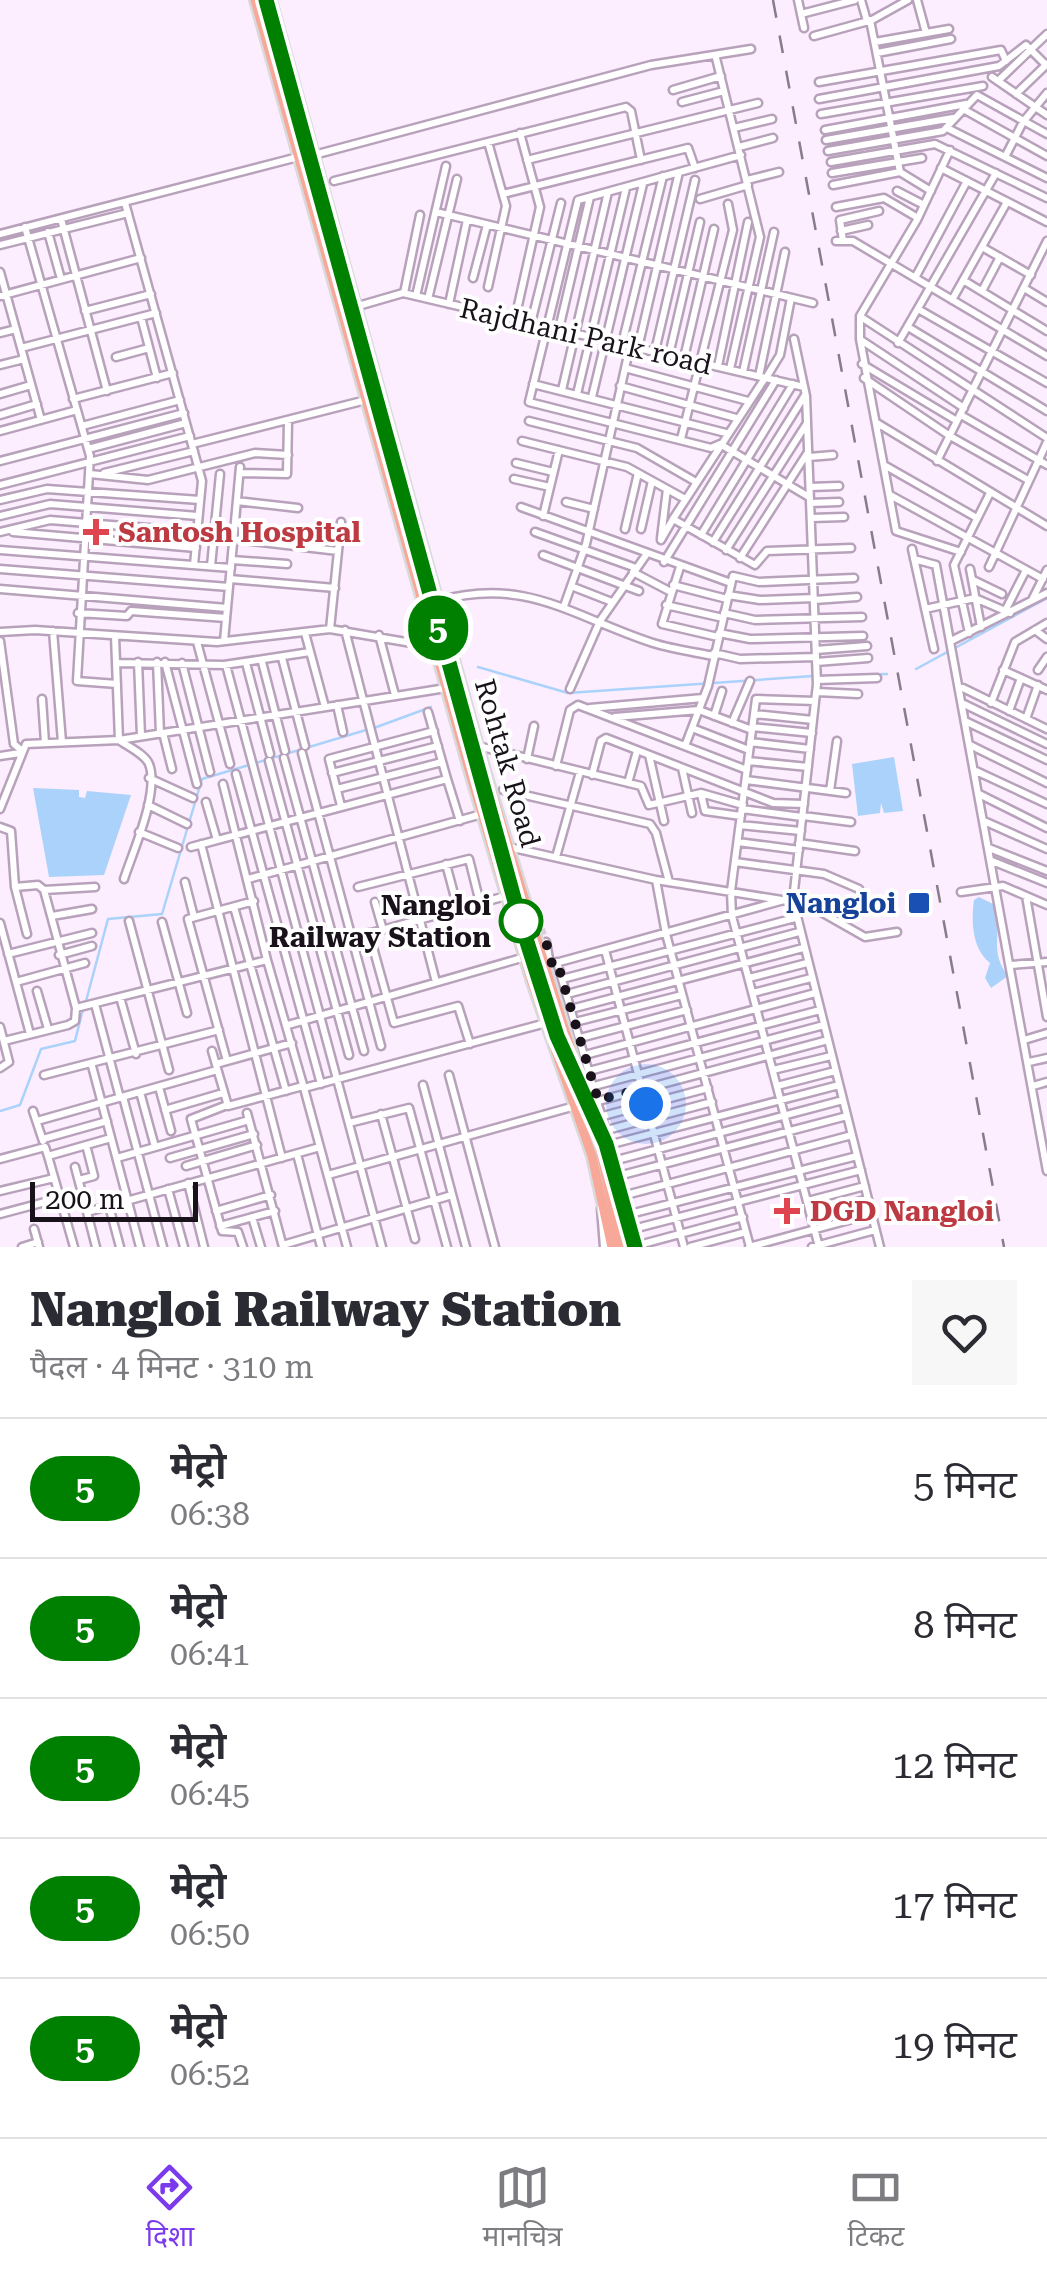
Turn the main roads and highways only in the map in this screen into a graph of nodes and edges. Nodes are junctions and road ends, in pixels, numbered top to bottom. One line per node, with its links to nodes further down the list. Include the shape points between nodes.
1 (255, 0): 3 (highway, Rohtak Road)
2 (271, 0): 4 (highway, Rohtak Road)
3 (490, 842): 4 (highway); 5 (highway, Rohtak Road)
4 (507, 842): 5 (highway, Rohtak Road, via 551,964 598,1138)
5 (606, 1197): 6 (highway)
6 (611, 1242): 7 (highway)
7 (624, 1247)

